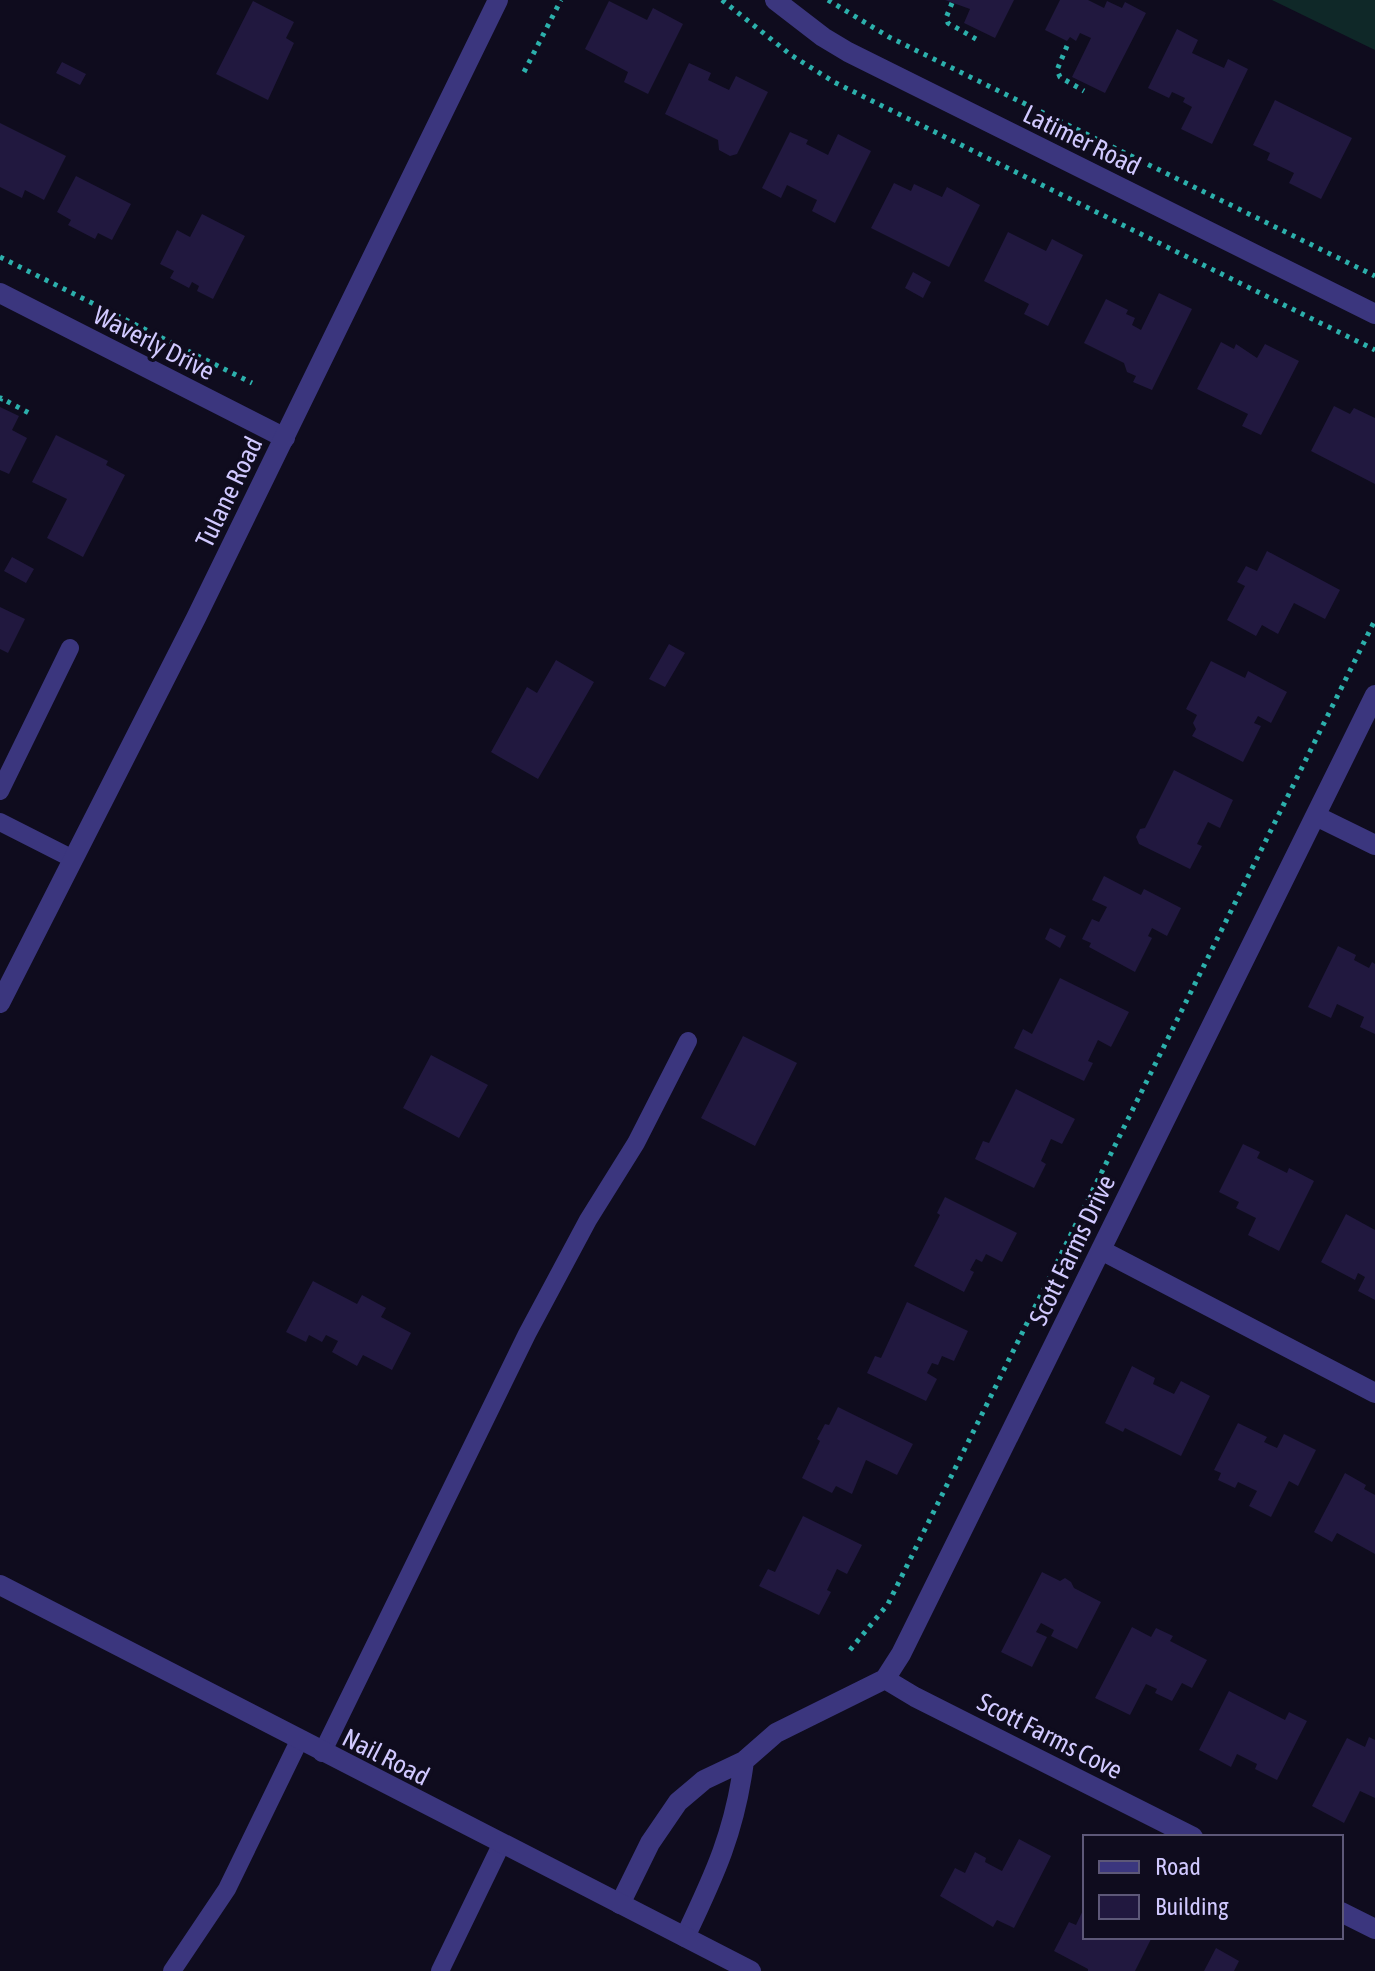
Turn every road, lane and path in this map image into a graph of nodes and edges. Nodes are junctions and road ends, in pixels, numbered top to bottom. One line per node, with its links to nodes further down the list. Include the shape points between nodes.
1 (498, 0): 19 (street, Tulane Road)
2 (561, 0): 9 (path)
3 (722, 0): 15 (path, via 834,82)
4 (775, 0): 14 (street, Latimer Road, via 848,52)
5 (828, 0): 12 (path, via 903,44)
6 (952, 3): 7 (path, via 948,23)
7 (976, 39)
8 (1067, 46): 10 (path, via 1057,70)
9 (524, 72)
10 (1084, 91)
11 (0, 257): 16 (path)
12 (1375, 276)
13 (0, 293): 19 (street, Waverly Drive)
14 (1375, 314)
15 (1375, 350)
16 (252, 383)
17 (0, 401): 18 (path)
18 (29, 413)
19 (285, 438): 27 (street, Tulane Road)
20 (1375, 620): 33 (path, via 888,1604)
21 (70, 648): 23 (lane)
22 (1375, 695): 24 (street, Scott Farms Drive)
23 (0, 791)
24 (1316, 816): 26 (street); 30 (street, Scott Farms Drive)
25 (0, 822): 27 (lane)
26 (1375, 845)
27 (73, 859): 28 (street, Tulane Road)
28 (0, 1003)
29 (688, 1041): 36 (lane, via 527,1334)
30 (1101, 1250): 31 (street); 34 (street, Scott Farms Drive)
31 (1375, 1393)
32 (2, 1592): 35 (street, Nail Road)
33 (850, 1650)
34 (885, 1679): 37 (street, via 776,1733); 38 (street, Scott Farms Cove)
35 (299, 1741): 36 (street, Nail Road); 44 (lane, via 227,1889)
36 (322, 1753): 39 (street, Nail Road)
37 (744, 1761): 40 (street, via 704,1780 678,1802 650,1843); 43 (street, via 730,1833)
38 (1189, 1835)
39 (501, 1845): 40 (street, Nail Road); 45 (lane)
40 (620, 1904): 43 (street, Nail Road)
41 (1343, 1913): 42 (street)
42 (1375, 1929)
43 (685, 1937): 46 (street, Nail Road)
44 (172, 1971)
45 (440, 1971)
46 (751, 1971)

